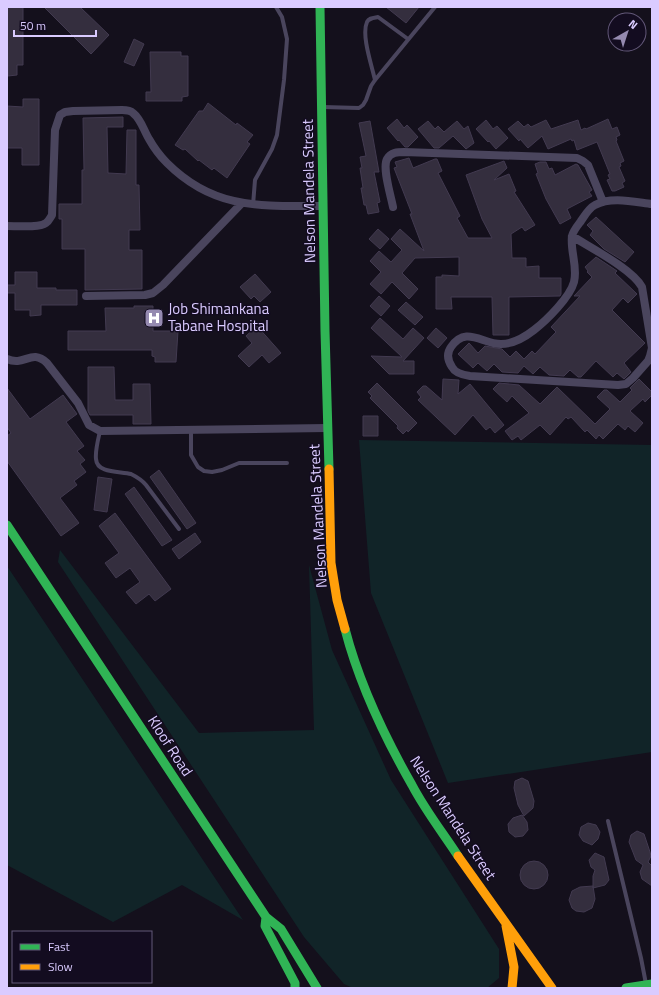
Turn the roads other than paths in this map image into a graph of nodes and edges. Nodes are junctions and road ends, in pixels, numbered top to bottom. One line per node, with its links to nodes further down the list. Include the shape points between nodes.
1 (276, 7): 10 (lane, via 282,17 287,39 284,80 277,135 256,180)
2 (320, 7): 6 (main road, Nelson Mandela Street)
3 (435, 7): 4 (lane)
4 (408, 39): 5 (lane); 5 (lane, via 378,18 367,21 366,38)
5 (375, 80): 6 (lane, via 366,100 359,108)
6 (321, 107): 11 (main road, Nelson Mandela Street)
7 (603, 202): 9 (street, via 613,200); 12 (street, via 588,165 577,158 395,152 386,160 385,166); 14 (street, via 594,205 587,212)
8 (242, 204): 10 (street); 13 (street, via 209,193 179,174 157,152 133,112 73,111 60,115 55,130 50,220 39,226); 15 (street, via 153,293)
9 (652, 204)
10 (253, 205): 11 (street)
11 (323, 206): 17 (main road, Nelson Mandela Street)
12 (394, 207)
13 (7, 226)
14 (572, 236): 14 (street, via 575,280 560,305 534,330 517,340 500,344 475,337 461,338 450,348 448,355 448,361 453,369 470,376 618,386 626,384 641,370 648,361 652,348 642,287 627,270)
15 (86, 296)
16 (7, 359): 19 (street, via 16,362 31,357 42,358 78,403 89,425)
17 (328, 428): 18 (street); 25 (main road, Nelson Mandela Street, via 331,563 337,600 348,641 382,728 412,786)
18 (191, 430): 19 (street); 20 (lane, via 191,455 198,467 204,471 222,470 238,463)
19 (100, 431): 22 (lane, via 95,459 97,464 101,468 129,474 141,480)
20 (287, 463)
21 (7, 526): 24 (main road, Kloof Road)
22 (179, 530)
23 (608, 821): 28 (lane, via 641,958)
24 (266, 917): 26 (main road, via 281,929); 27 (main road, Kloof Road, via 265,926)
25 (504, 921): 33 (main road, via 514,967); 34 (main road, Nelson Mandela Street)
26 (311, 976): 31 (main road); 32 (main road)
27 (292, 978): 29 (main road); 30 (main road, Kloof Road)
28 (645, 986): 35 (main road)
29 (288, 988)
30 (295, 988)
31 (317, 988)
32 (325, 988)
33 (512, 988)
34 (552, 988)
35 (626, 988)

